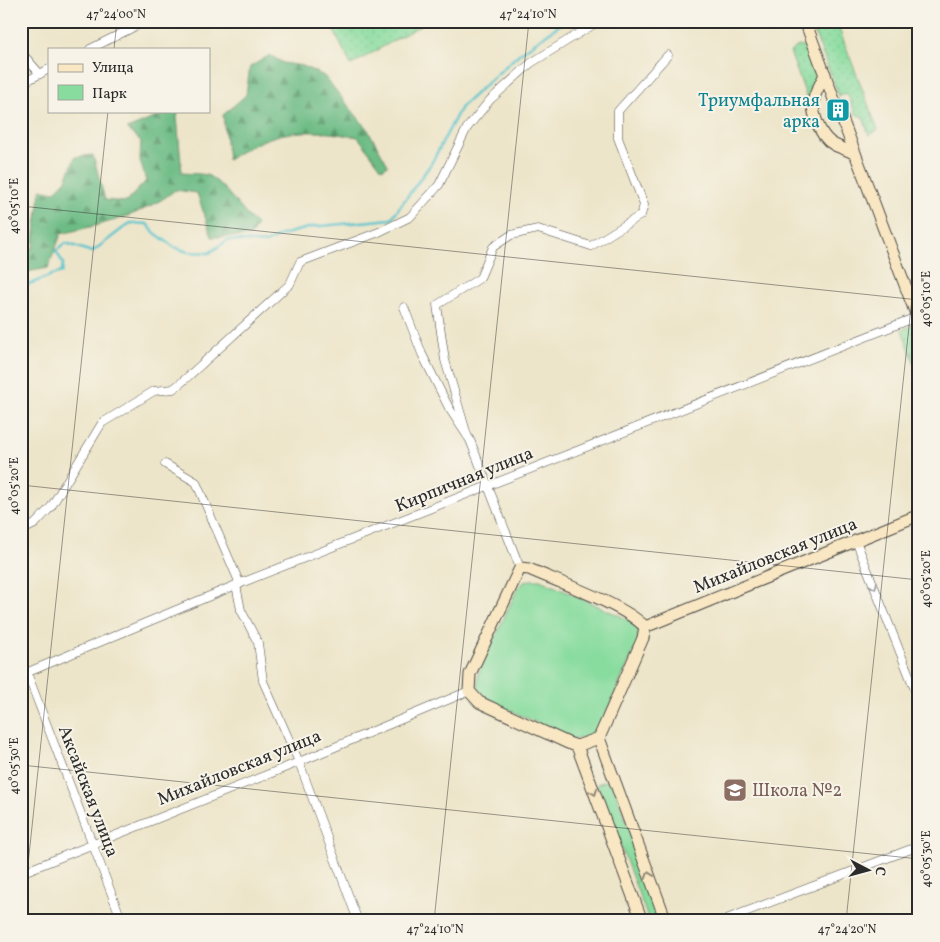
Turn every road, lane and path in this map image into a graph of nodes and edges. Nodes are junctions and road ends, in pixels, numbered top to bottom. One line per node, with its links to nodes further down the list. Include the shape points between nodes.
1 (146, 21): 4 (street)
2 (599, 21): 18 (street, via 531,63 490,100 467,128 439,185 410,217 300,262 290,284 182,382 173,389 154,391 102,423 50,507 35,524)
3 (805, 21): 9 (street)
4 (92, 48)
5 (21, 52): 8 (street)
6 (668, 55): 14 (street, via 618,111 618,138 644,206 641,215 592,246 538,229 511,235 493,247 480,278 437,305 445,360)
7 (48, 70): 8 (street)
8 (40, 74): 10 (street)
9 (825, 74): 11 (street); 11 (street, via 812,106 819,126 832,144)
10 (21, 84)
11 (855, 154): 13 (street)
12 (404, 308): 14 (street, via 422,354 449,408)
13 (918, 318): 16 (street, Кирпичная улица)
14 (467, 435): 16 (street)
15 (165, 464): 21 (street, via 196,482)
16 (487, 486): 20 (street); 21 (street, Кирпичная улица)
17 (919, 515): 19 (street, Михайловская улица)
18 (21, 531)
19 (856, 541): 22 (street, Михайловская улица); 25 (street, one-way to 25)
20 (520, 568): 22 (street, via 615,607); 24 (street, via 470,674)
21 (238, 584): 23 (street, Кирпичная улица); 28 (street, via 241,610 258,643 263,681)
22 (645, 626): 26 (street, via 643,638)
23 (24, 674): 29 (street, Аксайская улица)
24 (469, 691): 27 (street, via 479,702); 28 (street, Михайловская улица)
25 (919, 700)
26 (599, 738): 27 (street); 35 (street, one-way to 26)
27 (577, 746): 34 (street, one-way to 34)
28 (299, 762): 29 (street, Михайловская улица); 33 (street)
29 (93, 845): 31 (street, Михайловская улица); 32 (street, Аксайская улица)
30 (919, 846): 36 (street)
31 (21, 873)
32 (122, 921)
33 (358, 921)
34 (642, 921)
35 (666, 921)
36 (721, 921)

